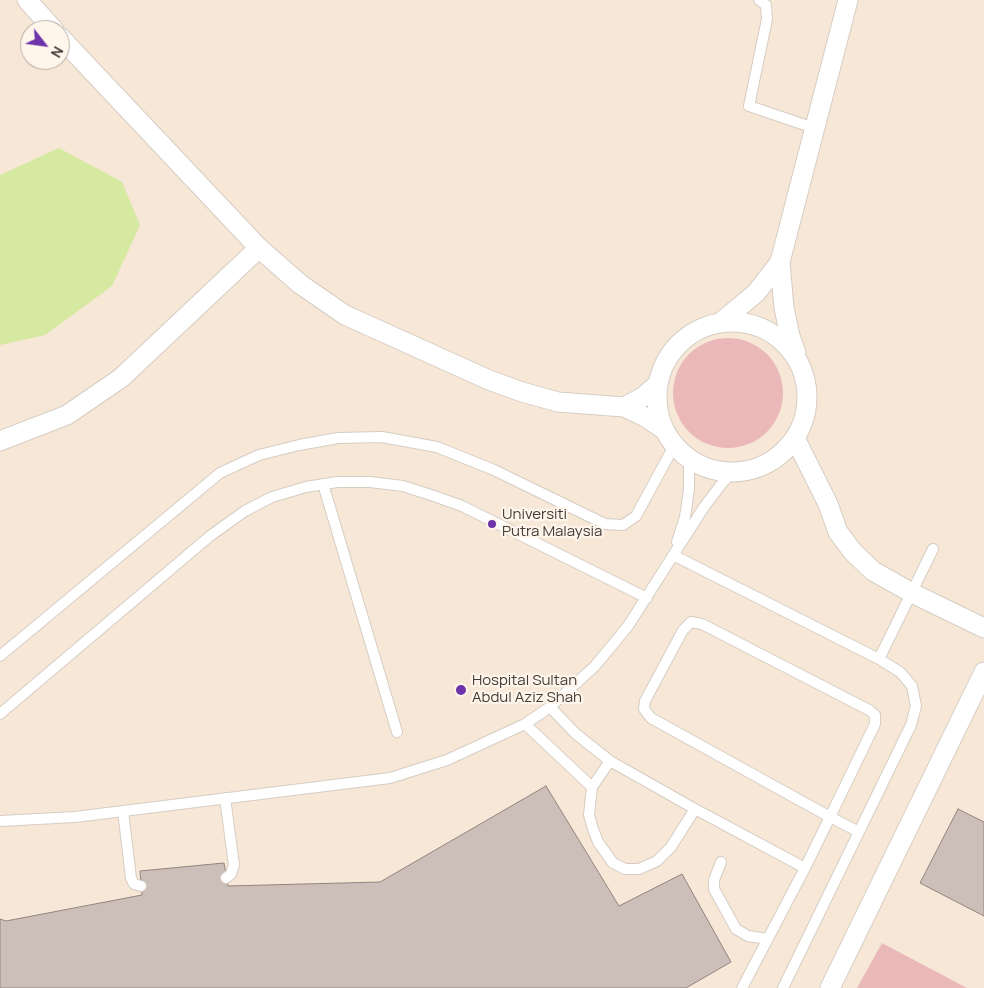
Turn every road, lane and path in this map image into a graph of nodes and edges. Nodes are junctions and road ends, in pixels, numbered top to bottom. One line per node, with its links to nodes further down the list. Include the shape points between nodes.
1 (27, 0): 4 (street)
2 (759, 0): 6 (lane, via 766,6 767,19 749,106)
3 (848, 0): 6 (street)
4 (45, 20)
5 (70, 48): 7 (street)
6 (814, 128): 8 (street)
7 (259, 248): 12 (street, via 300,284 345,315 489,380 558,402); 15 (street, via 121,378 67,415)
8 (780, 262): 9 (street, via 756,293); 10 (street, via 784,308)
9 (721, 322): 10 (street, via 745,322 767,330 787,345); 11 (street, via 699,329 680,343 665,362)
10 (800, 366): 14 (street, via 807,390 805,415)
11 (658, 384): 12 (street); 13 (street, via 657,408)
12 (624, 407): 13 (street)
13 (662, 428): 16 (street)
14 (795, 438): 17 (street); 20 (street)
15 (0, 441)
16 (674, 446): 18 (street); 27 (lane, via 636,516 623,525 605,524 494,470 437,447 382,437 338,438 259,455 220,473)
17 (778, 456): 19 (street, via 757,468); 20 (street)
18 (689, 460): 19 (street, via 708,469); 23 (lane, via 685,517)
19 (732, 473): 23 (lane, via 704,507)
20 (814, 475): 24 (street, via 838,532 853,552 873,571)
21 (323, 484): 25 (lane, via 370,482 403,486 434,496 462,506); 31 (lane, via 272,497 245,511 203,542); 33 (lane)
22 (933, 549): 24 (lane)
23 (673, 555): 25 (lane); 28 (lane)
24 (912, 593): 26 (street); 28 (lane)
25 (647, 598): 30 (lane, via 595,666)
26 (984, 628)
27 (0, 656)
28 (878, 659): 41 (lane, via 900,672 912,686 916,706 911,725)
29 (984, 672): 49 (street)
30 (550, 707): 32 (lane); 34 (lane, via 576,734)
31 (0, 714)
32 (525, 724): 35 (lane); 36 (lane, via 447,760 390,778)
33 (397, 732)
34 (610, 761): 35 (lane); 37 (lane)
35 (592, 787): 37 (lane, via 590,815 598,842 613,863 625,869 639,869 657,861 671,847)
36 (224, 798): 38 (lane); 44 (lane, via 234,865)
37 (695, 809): 43 (lane)
38 (123, 810): 40 (lane, via 75,817); 45 (lane, via 131,878 134,884)
39 (830, 817): 39 (lane, via 651,718 644,709 645,701 683,630 691,622 702,624 875,715 876,724); 41 (lane); 43 (lane)
40 (0, 821)
41 (859, 832): 48 (lane)
42 (720, 862): 46 (lane, via 714,889 736,929 748,936)
43 (805, 868): 46 (lane)
44 (226, 878)
45 (141, 886)
46 (768, 938): 47 (lane)
47 (742, 988)
48 (783, 988)
49 (830, 988)

